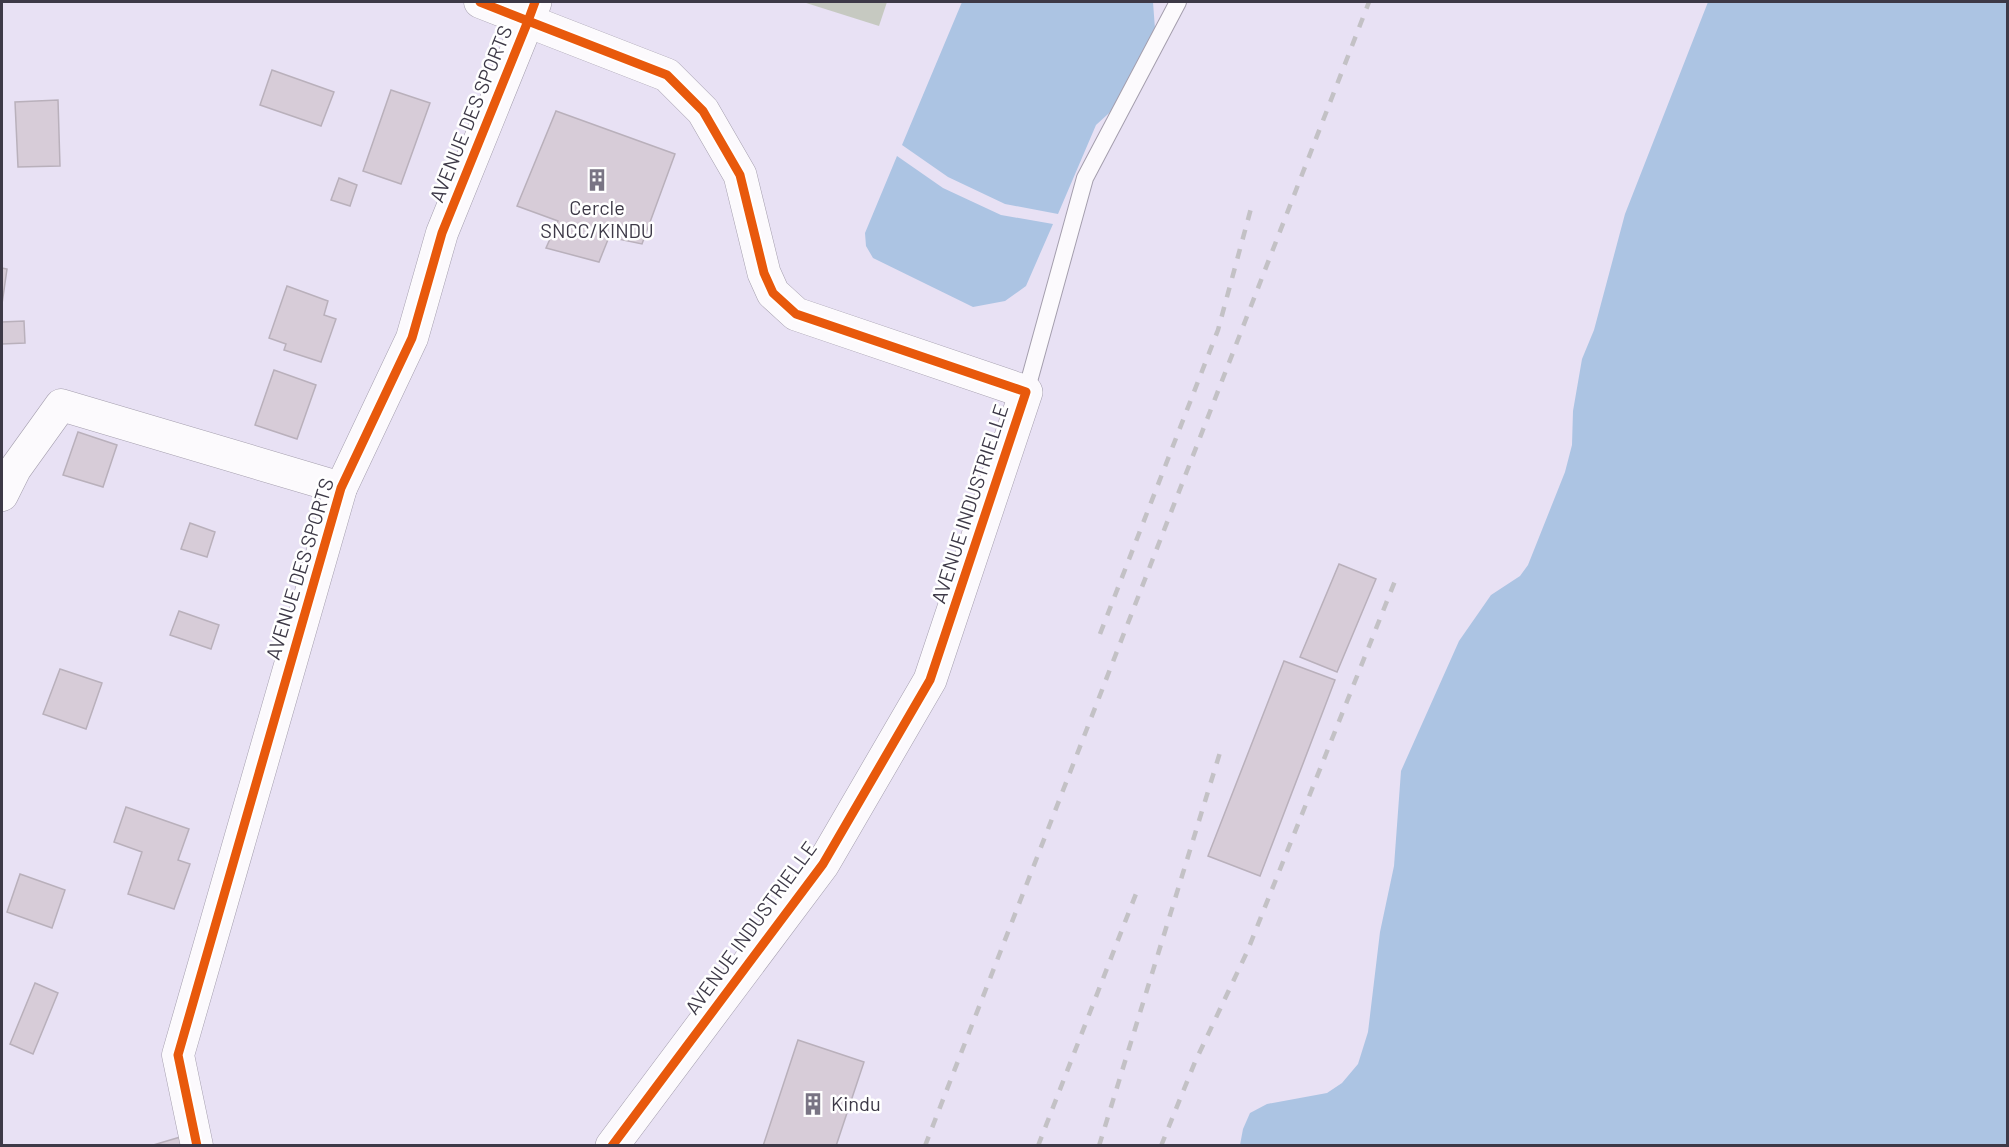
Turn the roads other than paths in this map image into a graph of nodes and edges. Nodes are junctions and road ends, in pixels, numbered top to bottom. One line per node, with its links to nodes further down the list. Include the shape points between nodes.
1 (480, 2): 3 (street)
2 (1178, 2): 4 (lane, via 1085,178)
3 (531, 11): 4 (street, AVENUE INDUSTRIELLE, via 667,75 703,111 740,175 773,293 796,314); 5 (street, AVENUE DES SPORTS, via 442,233 412,338)
4 (1026, 392): 8 (street, AVENUE INDUSTRIELLE, via 930,680 823,864)
5 (341, 488): 6 (street, via 61,405 15,469); 7 (street, AVENUE DES SPORTS, via 178,1055)
6 (2, 495)
7 (197, 1146)
8 (612, 1146)

